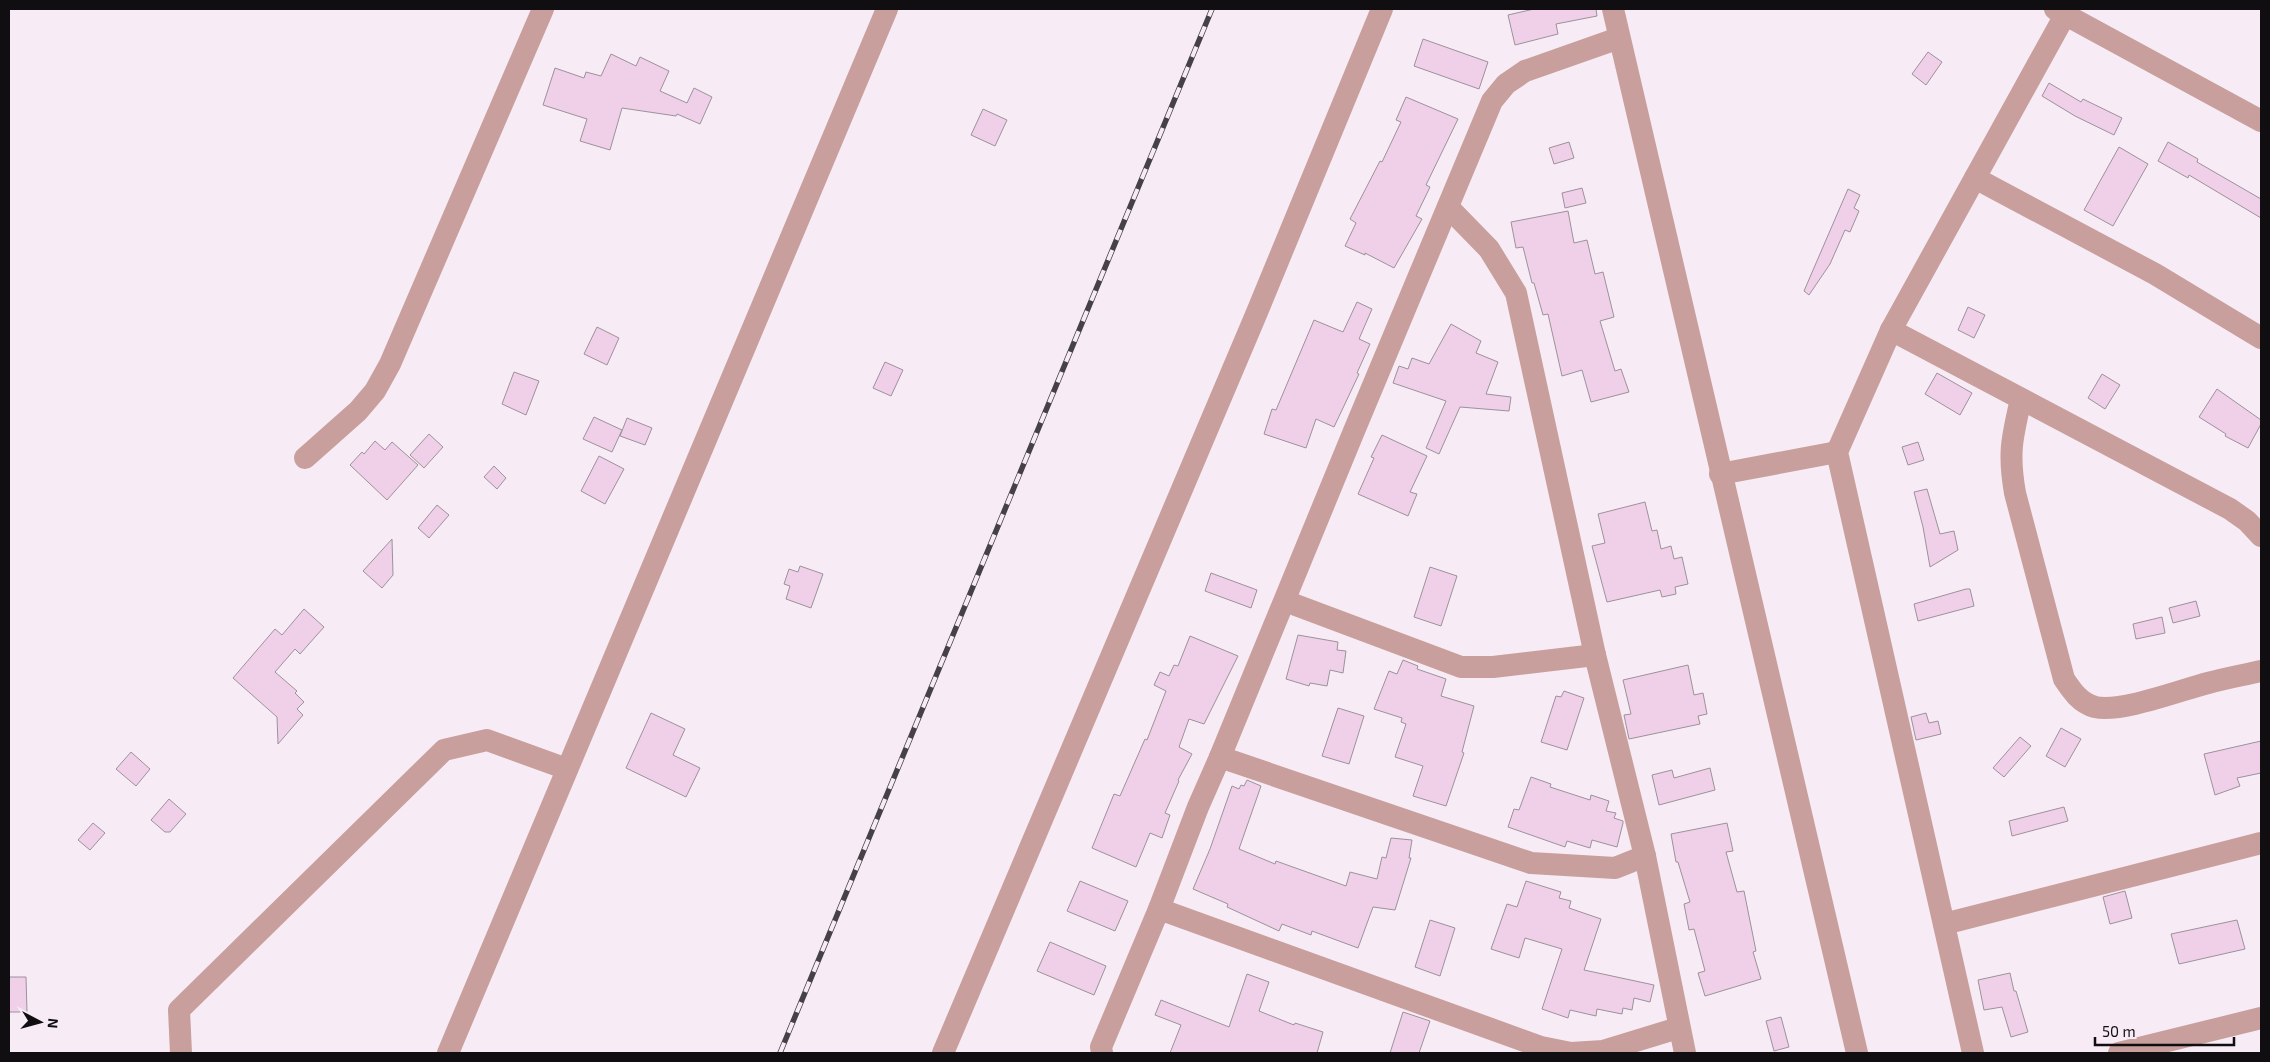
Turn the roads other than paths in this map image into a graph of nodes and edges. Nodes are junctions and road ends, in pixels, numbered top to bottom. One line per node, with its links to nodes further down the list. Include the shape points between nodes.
1 (543, 9): 14 (street, via 390,364 358,411)
2 (887, 9): 21 (street)
3 (1382, 9): 30 (street)
4 (1612, 9): 6 (street)
5 (2060, 12): 7 (street); 8 (street)
6 (1619, 38): 9 (street, via 1525,71 1506,84 1492,101); 15 (street)
7 (2261, 121)
8 (1974, 178): 10 (street); 11 (street, via 2155,274)
9 (1448, 207): 17 (street); 18 (street, via 1489,249 1516,293)
10 (1891, 330): 12 (street); 13 (street)
11 (2261, 338)
12 (2021, 400): 16 (street, via 2230,509); 19 (street, via 2011,442 2015,493 2064,679 2072,691 2081,701 2110,708)
13 (1836, 452): 15 (street); 25 (street)
14 (304, 458)
15 (1720, 474): 33 (street)
16 (2261, 536)
17 (1284, 601): 18 (street, via 1460,667 1493,667); 20 (street)
18 (1595, 655): 23 (street)
19 (2261, 671)
20 (1220, 757): 23 (street, via 1531,863 1615,868); 24 (street)
21 (567, 768): 28 (street, via 487,740 444,750 179,1010); 29 (street)
22 (2261, 843): 25 (street)
23 (1645, 856): 27 (street)
24 (1159, 909): 27 (street, via 1541,1047 1571,1053 1603,1051); 31 (street, via 1101,1047)
25 (1944, 924): 34 (street)
26 (2261, 1018): 35 (street)
27 (1678, 1028): 32 (street)
28 (181, 1053)
29 (448, 1053)
30 (943, 1053)
31 (1102, 1053)
32 (1684, 1053)
33 (1857, 1053)
34 (1973, 1053)
35 (2119, 1053)

